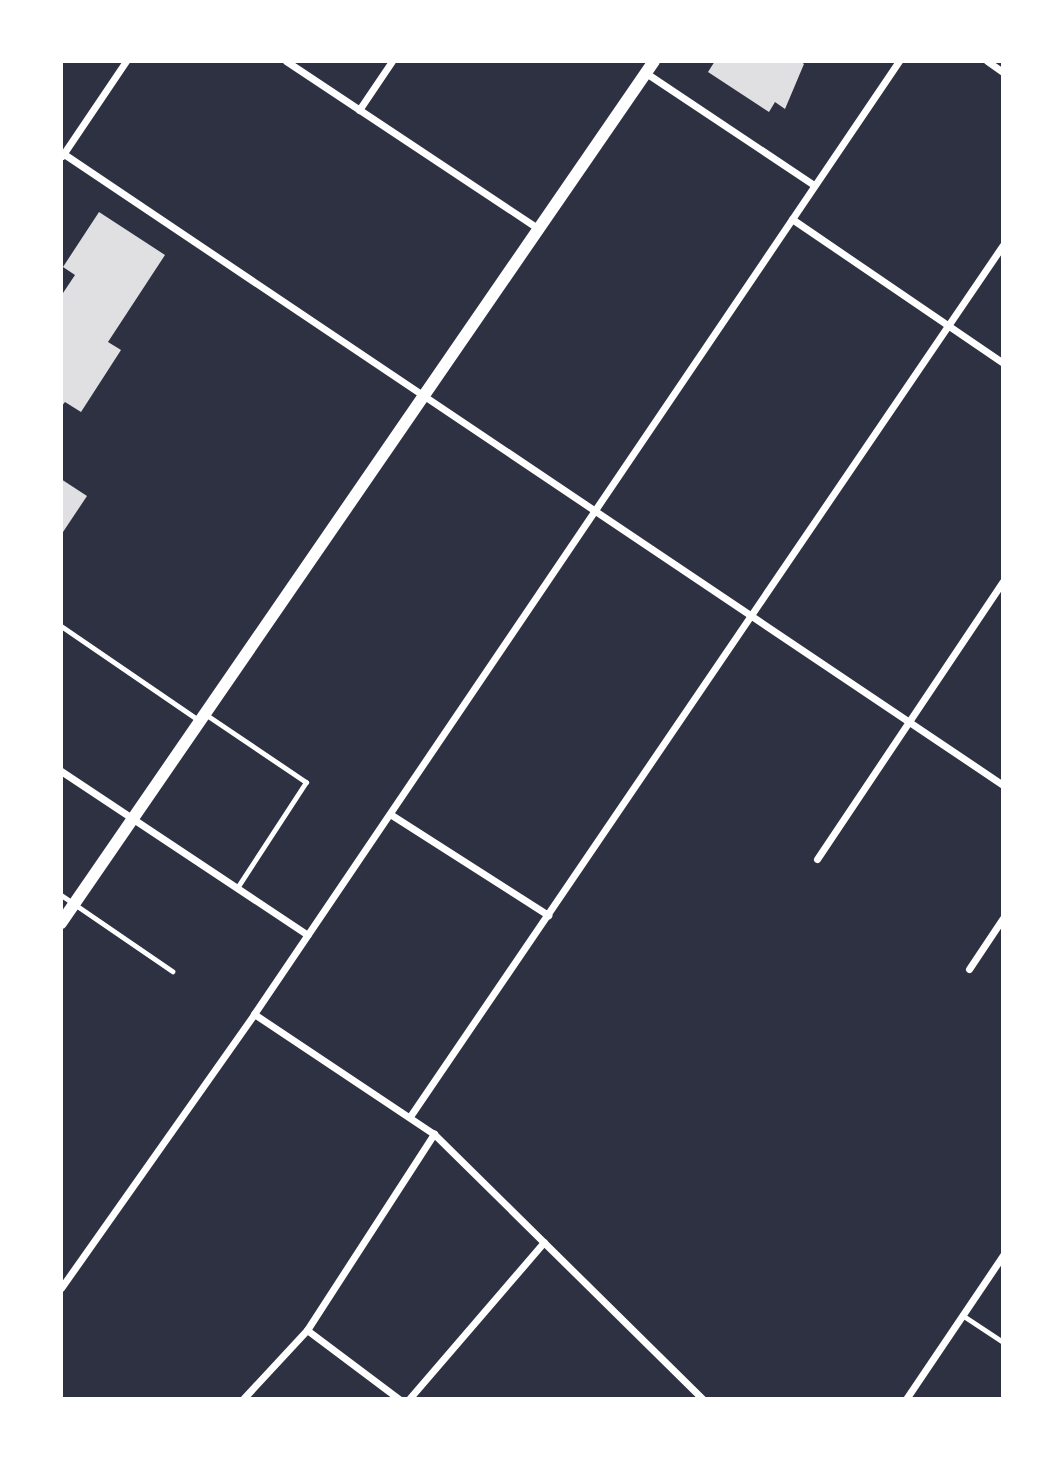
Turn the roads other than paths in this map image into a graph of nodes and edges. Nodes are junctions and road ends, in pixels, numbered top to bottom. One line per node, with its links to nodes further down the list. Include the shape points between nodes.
1 (125, 61): 9 (street)
2 (286, 61): 8 (street)
3 (392, 61): 8 (street)
4 (898, 61): 10 (street)
5 (987, 61): 7 (street)
6 (647, 66): 10 (street); 12 (street)
7 (1003, 72)
8 (359, 110): 12 (street)
9 (62, 154): 16 (street)
10 (814, 185): 11 (street)
11 (792, 219): 14 (street); 17 (street)
12 (539, 230): 16 (street)
13 (1003, 246): 14 (street)
14 (949, 326): 15 (street); 19 (street)
15 (1003, 363)
16 (427, 396): 17 (street); 21 (street)
17 (595, 510): 19 (street); 25 (street)
18 (1003, 581): 22 (street)
19 (752, 615): 22 (street); 31 (street)
20 (61, 626): 21 (lane)
21 (202, 718): 26 (street); 28 (lane, via 306,782)
22 (909, 722): 24 (street); 27 (street)
23 (61, 771): 26 (street)
24 (1003, 785)
25 (390, 814): 31 (street); 34 (street)
26 (132, 818): 28 (street); 30 (street)
27 (817, 859)
28 (237, 888): 34 (street)
29 (61, 895): 30 (lane)
30 (74, 904): 33 (street); 36 (lane)
31 (548, 915): 38 (street)
32 (1003, 918): 35 (street)
33 (61, 923)
34 (308, 935): 37 (street)
35 (969, 969)
36 (173, 971)
37 (254, 1014): 38 (street); 42 (street)
38 (411, 1115): 39 (street)
39 (434, 1134): 40 (street); 44 (street)
40 (544, 1242): 48 (street); 49 (street)
41 (1003, 1255): 43 (street)
42 (61, 1288)
43 (962, 1315): 45 (lane); 50 (street)
44 (307, 1329): 46 (street); 47 (street)
45 (1003, 1342)
46 (243, 1399)
47 (399, 1399)
48 (409, 1399)
49 (703, 1399)
50 (906, 1399)

